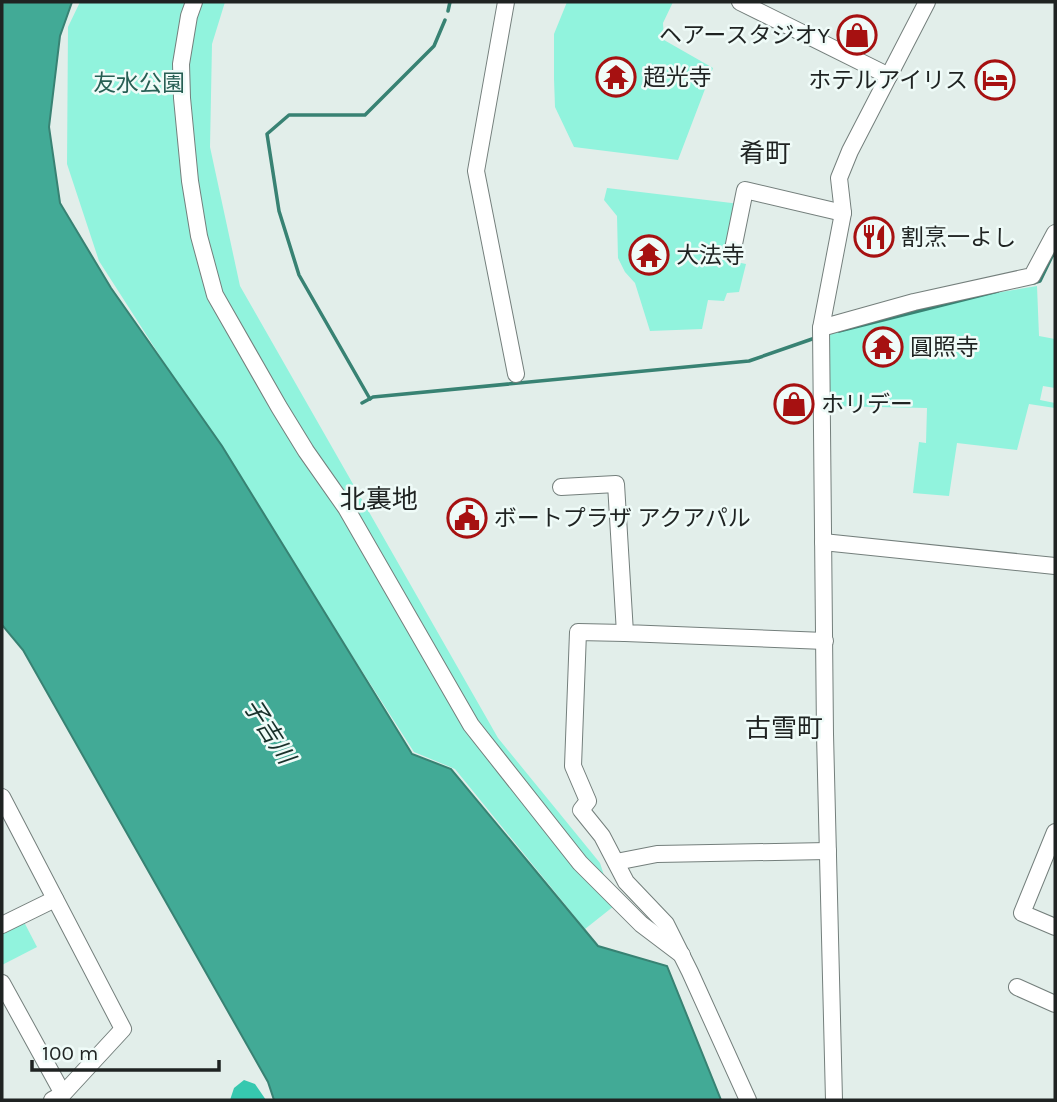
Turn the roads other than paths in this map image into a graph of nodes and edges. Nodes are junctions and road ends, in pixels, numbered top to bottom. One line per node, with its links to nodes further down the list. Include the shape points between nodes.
1 (194, 2): 23 (street, via 181,64 182,98 199,236 215,295 306,451 346,508 471,725 580,863 641,924)
2 (506, 2): 10 (street, via 476,171)
3 (740, 2): 5 (street)
4 (927, 2): 5 (street)
5 (889, 76): 6 (street, via 839,178)
6 (842, 213): 8 (street, via 745,190); 9 (street)
7 (1053, 242): 9 (street, via 1032,276)
8 (732, 254)
9 (821, 328): 12 (street)
10 (516, 374)
11 (561, 487): 14 (street, via 616,484)
12 (823, 542): 13 (street); 15 (street)
13 (1055, 566)
14 (625, 633): 15 (street); 19 (street, via 578,632 575,684 573,766 588,801 581,810)
15 (825, 641): 18 (street)
16 (2, 797): 20 (street)
17 (1055, 832): 22 (street, via 1022,913)
18 (828, 851): 19 (street, via 657,854); 29 (street)
19 (616, 862): 23 (street, via 626,882 666,924)
20 (55, 900): 21 (street); 27 (street, via 123,1029)
21 (2, 925)
22 (1055, 927)
23 (682, 955): 28 (street)
24 (2, 983): 27 (street)
25 (1017, 987): 26 (street)
26 (1055, 1004)
27 (57, 1097)
28 (748, 1100)
29 (834, 1100)

